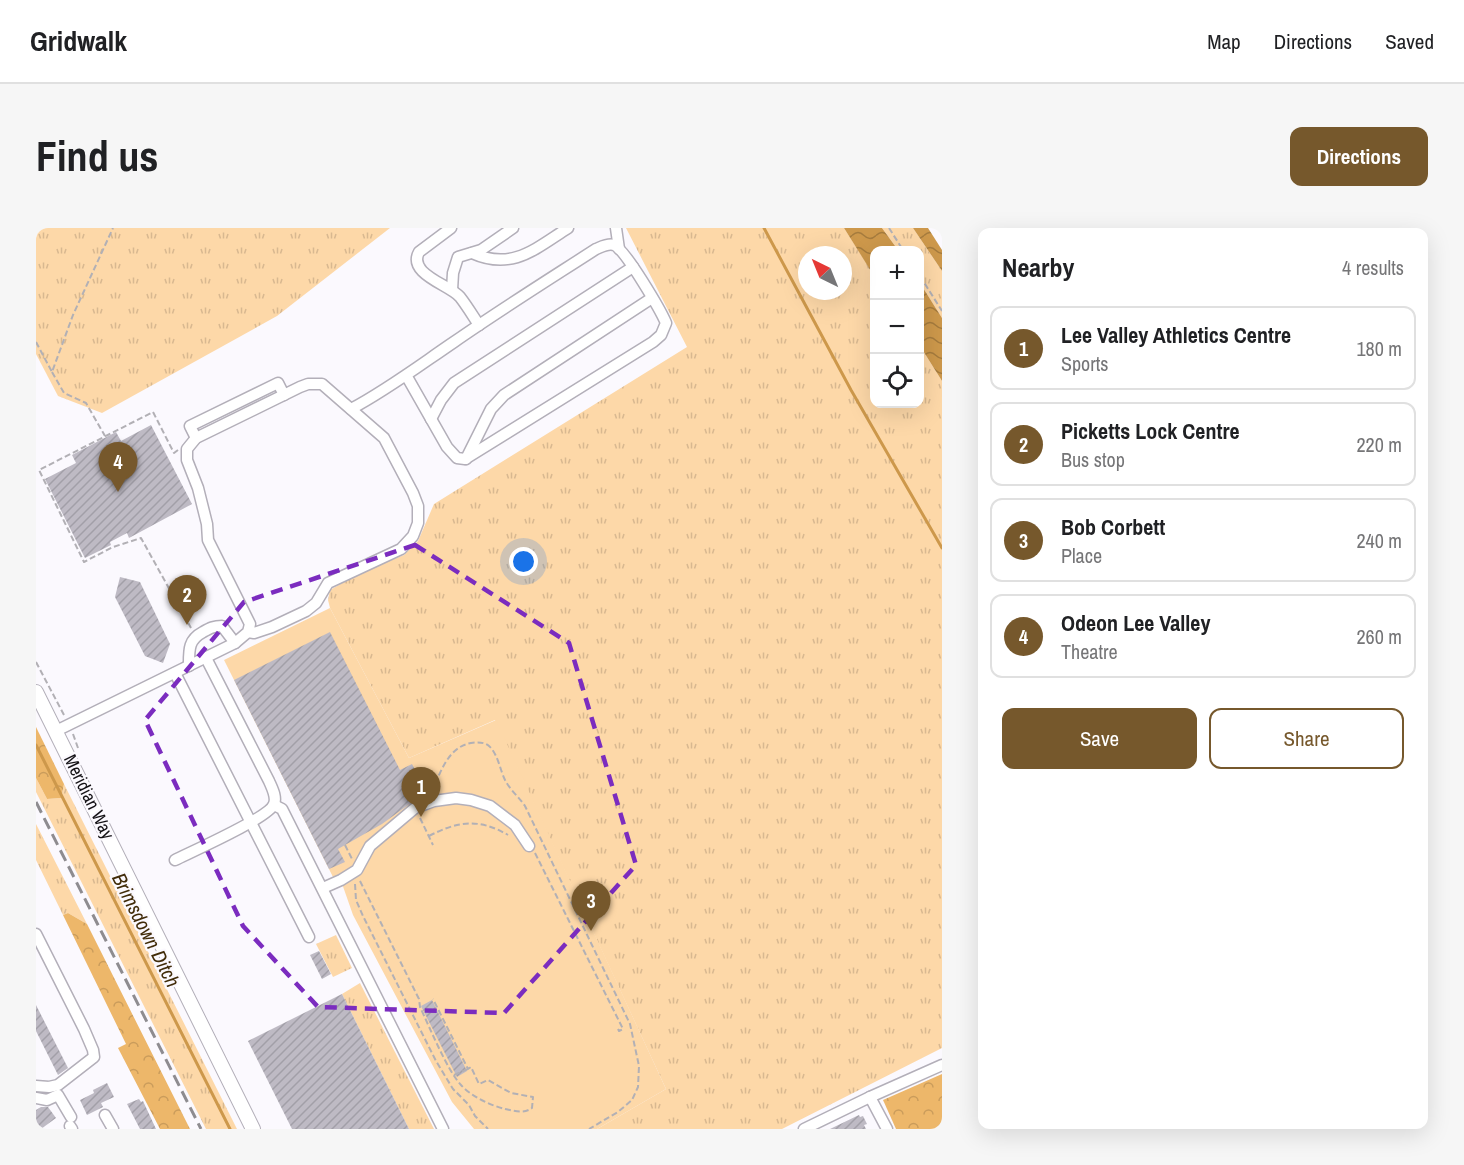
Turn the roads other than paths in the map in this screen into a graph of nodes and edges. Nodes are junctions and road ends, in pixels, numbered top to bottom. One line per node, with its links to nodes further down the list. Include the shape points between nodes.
1 (452, 228): 8 (street, via 424,248 417,262 426,274)
2 (513, 228): 6 (street)
3 (568, 228): 6 (street, via 508,261)
4 (616, 228): 5 (street)
5 (619, 249): 7 (street); 10 (street, via 606,244 596,249)
6 (472, 254): 8 (street, via 458,257)
7 (633, 267): 9 (street); 13 (street, via 454,383)
8 (452, 290): 10 (street)
9 (652, 298): 14 (street, via 504,395 491,410); 14 (street, via 666,323 653,342)
10 (478, 325): 11 (street)
11 (405, 375): 12 (street); 13 (street)
12 (351, 409): 15 (street, via 384,438 418,506 416,530 401,549 328,583 306,611 272,627); 15 (street, via 322,384 308,384 196,438 187,449 208,540 250,624)
13 (431, 419): 14 (street, via 447,447 457,458)
14 (465, 459)
15 (248, 632): 16 (street)
16 (235, 644): 17 (street); 18 (street, via 222,626 215,626 190,642)
17 (206, 658): 18 (street); 22 (street, via 269,781)
18 (189, 666): 19 (street)
19 (175, 673): 21 (street); 23 (street)
20 (36, 692): 21 (main road, Meridian Way)
21 (56, 731): 35 (main road, Meridian Way)
22 (274, 806): 23 (street); 26 (street, via 282,809)
23 (250, 822): 25 (street); 28 (street)
24 (529, 846): 26 (street, via 515,825 490,806 456,798 434,801 415,808 370,846 357,870)
25 (175, 860)
26 (323, 888): 36 (street)
27 (36, 934): 30 (street, via 94,1057 58,1085)
28 (309, 938)
29 (942, 1065): 31 (street)
30 (36, 1086)
31 (870, 1096): 34 (street); 38 (street)
32 (36, 1098): 33 (street, via 46,1100 58,1095)
33 (71, 1124)
34 (818, 1126): 37 (street)
35 (253, 1129)
36 (443, 1129)
37 (804, 1129)
38 (887, 1129)

